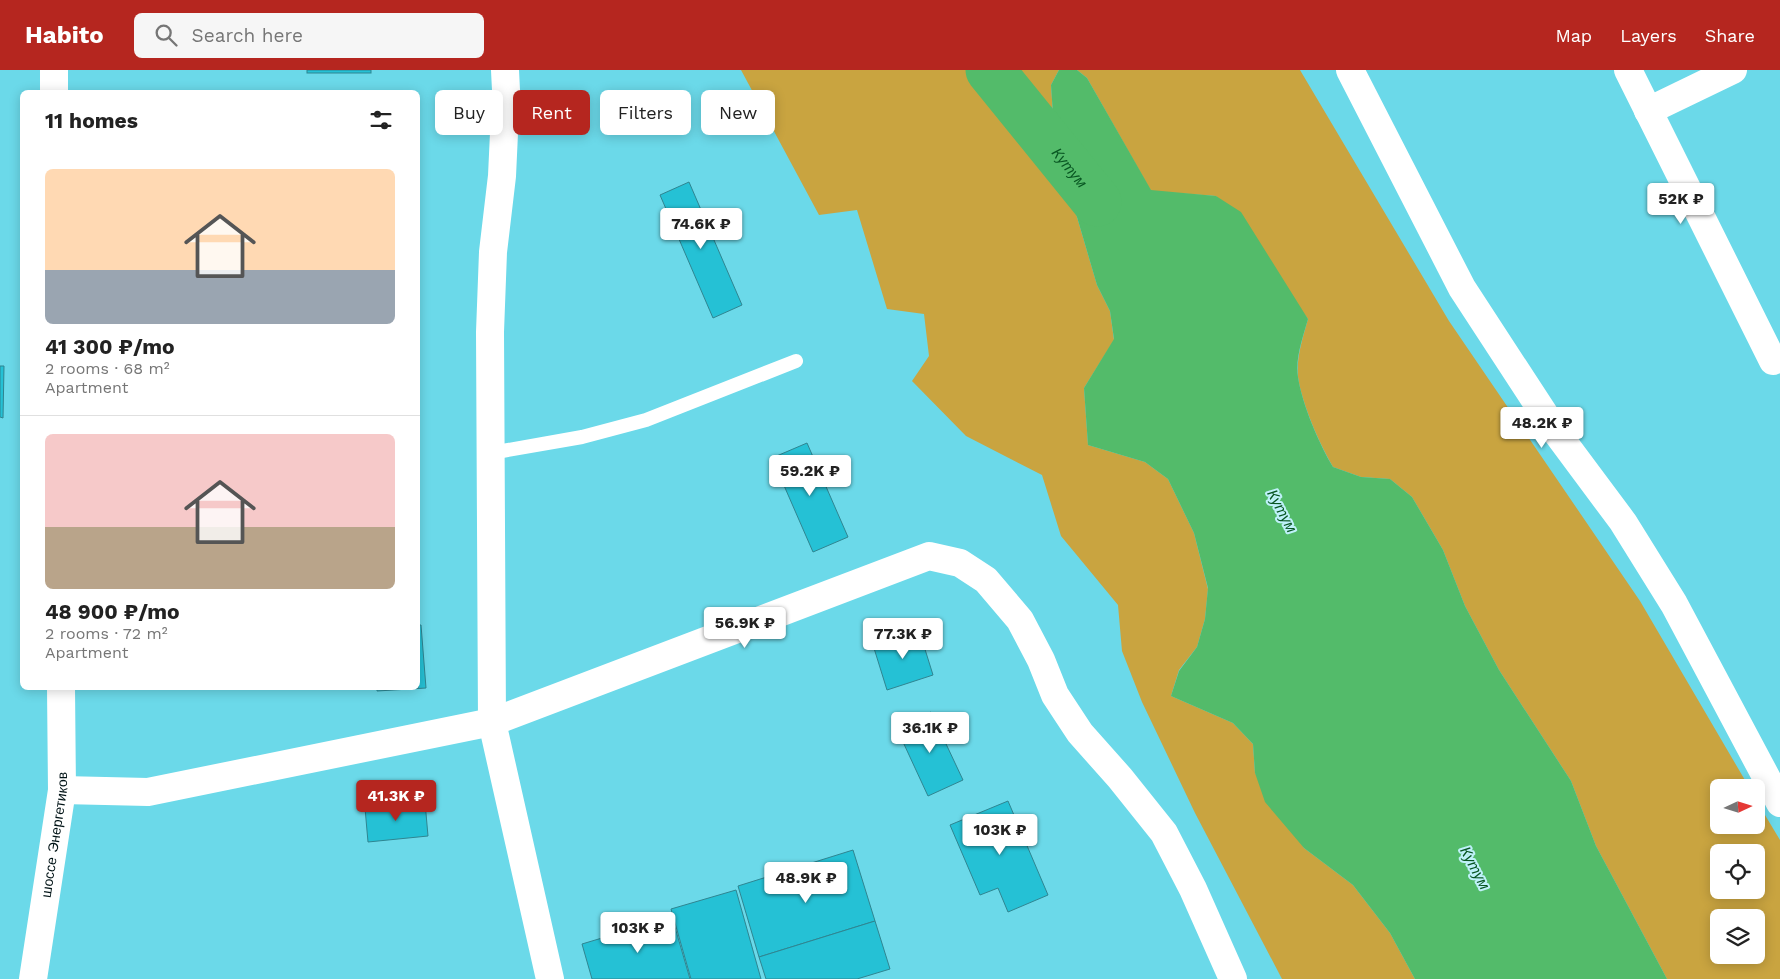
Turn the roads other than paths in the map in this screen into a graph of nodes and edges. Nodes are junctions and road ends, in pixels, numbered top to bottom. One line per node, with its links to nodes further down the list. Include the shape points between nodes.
1 (54, 70): 6 (street)
2 (504, 70): 10 (street, via 502,176 493,252 490,332)
3 (1350, 70): 14 (street, via 1462,288 1556,432 1623,522 1664,587)
4 (1628, 70): 7 (street)
5 (1732, 70): 7 (street)
6 (54, 90)
7 (1648, 111): 9 (street)
8 (796, 361): 10 (lane, via 646,420 582,437)
9 (1773, 361)
10 (491, 453): 12 (street)
11 (61, 690): 13 (street, шоссе Энергетиков)
12 (492, 722): 13 (street, via 148,792); 16 (street); 17 (street, via 929,556 960,563 986,580 1020,620 1055,695 1080,733 1164,833)
13 (62, 790): 15 (street, шоссе Энергетиков)
14 (1780, 803)
15 (33, 979)
16 (550, 979)
17 (1233, 979)

